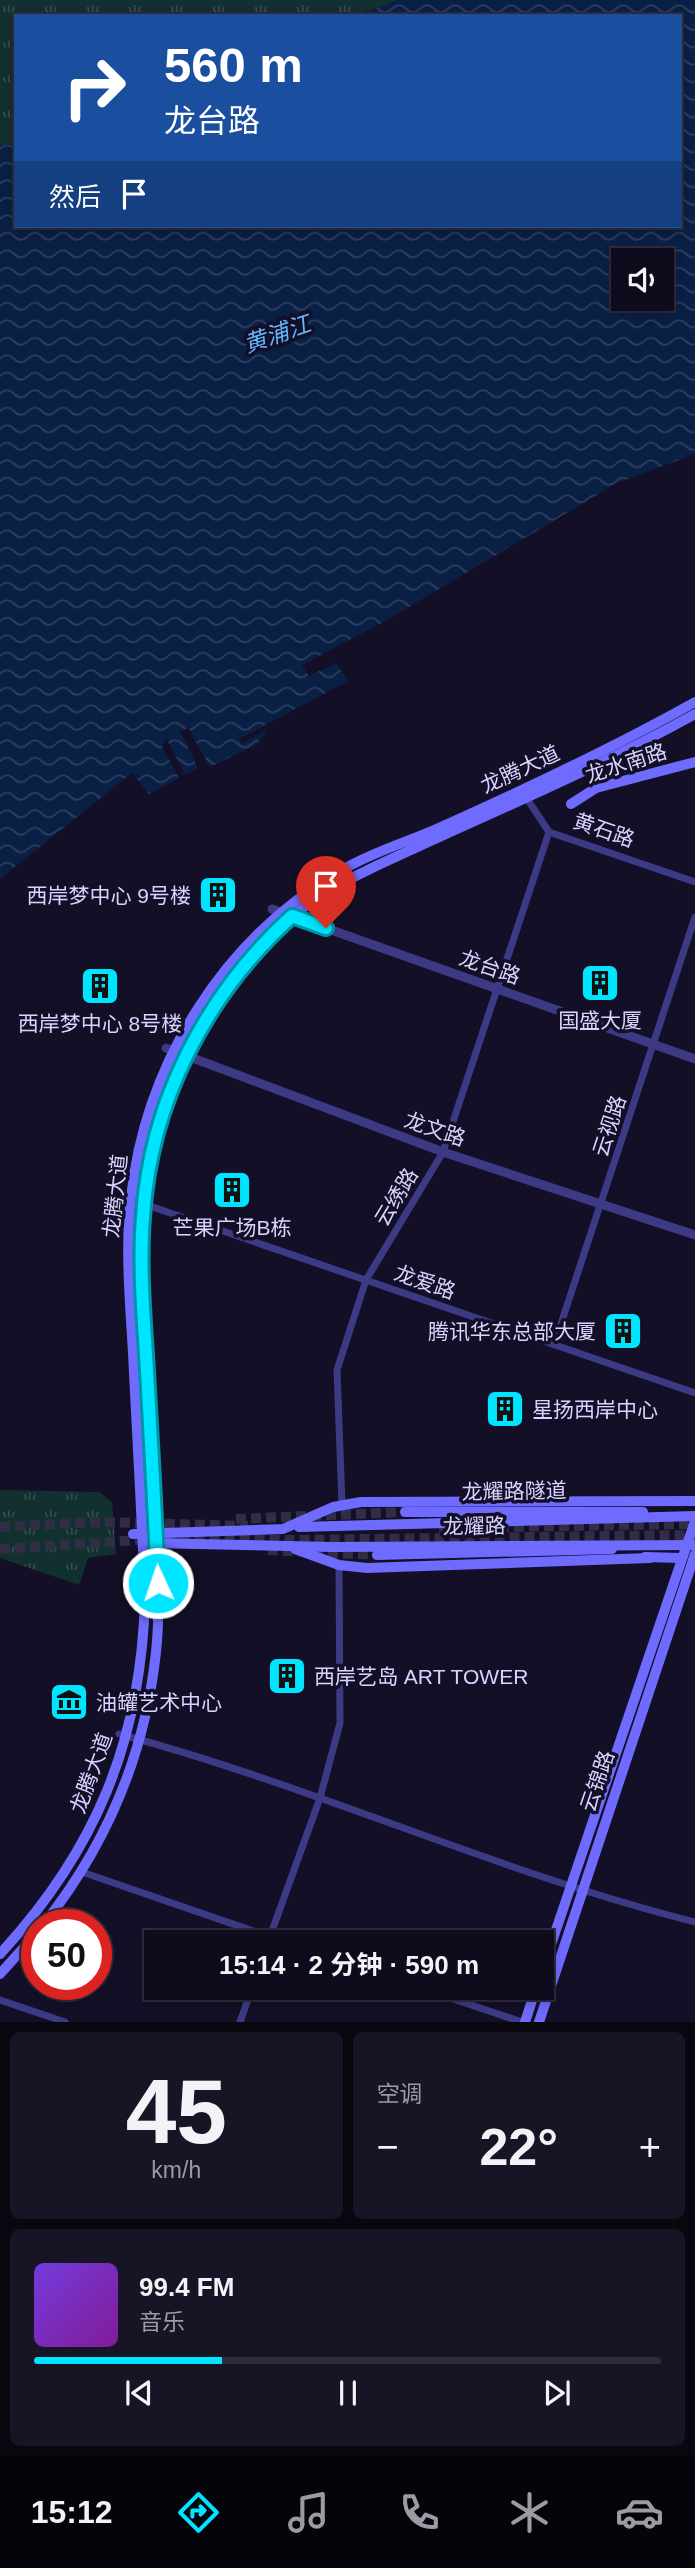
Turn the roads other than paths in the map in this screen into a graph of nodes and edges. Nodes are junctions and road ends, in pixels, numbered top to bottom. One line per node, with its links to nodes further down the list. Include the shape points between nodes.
1 (695, 702): 4 (main road, 龙腾大道)
2 (695, 714): 4 (main road, 龙腾大道, via 627,752)
3 (695, 762): 5 (main road, 龙水南路, via 596,789)
4 (524, 793): 6 (street, 黄石路); 8 (main road, 龙腾大道)
5 (571, 804)
6 (550, 832): 7 (street, 黄石路); 10 (street, 云绣路)
7 (695, 882)
8 (282, 913): 10 (street, 龙台路); 12 (main road, 龙腾大道, via 222,973); 13 (main road, 龙腾大道, via 274,932 223,993)
9 (695, 917): 11 (street, 云视路)
10 (500, 988): 11 (street, 龙台路); 15 (street, 云绣路)
11 (653, 1044): 14 (street, 龙台路); 17 (street, 云视路)
12 (169, 1050): 13 (street, 龙文路); 30 (main road, 龙腾大道, via 143,1133 129,1217)
13 (185, 1058): 15 (street, 龙文路); 16 (main road, 龙腾大道, via 158,1128)
14 (695, 1059)
15 (443, 1152): 17 (street, 龙文路); 19 (street, 云绣路)
16 (144, 1204): 19 (street, 龙爱路); 31 (main road, 龙腾大道, via 142,1274)
17 (602, 1204): 18 (street, 龙文路); 20 (street, 云视路)
18 (695, 1235)
19 (366, 1280): 20 (street, 龙爱路); 24 (street, 云绣路, via 337,1370)
20 (555, 1345): 21 (street, 龙爱路)
21 (695, 1393)
22 (675, 1501): 23 (main road, 龙耀路); 24 (main road, 龙耀路); 25 (main road, 龙耀路隧道)
23 (695, 1501)
24 (342, 1504): 29 (main road, 龙耀路)
25 (624, 1510): 26 (main road, 龙耀路隧道); 27 (main road, 龙耀路隧道)
26 (405, 1512)
27 (680, 1516): 28 (main road, 龙耀路); 29 (main road, 龙耀路)
28 (695, 1518): 34 (main road, 云锦路)
29 (283, 1529): 31 (main road, 龙耀路)
30 (139, 1537): 31 (main road, 龙耀路); 40 (main road, 龙腾大道, via 145,1600 142,1651)
31 (156, 1538): 32 (main road, 龙耀路); 41 (main road, 龙腾大道, via 156,1653)
32 (254, 1543): 33 (main road, 龙耀路, via 332,1547); 39 (main road, 龙耀路, via 302,1550)
33 (651, 1545): 34 (main road, 龙耀路); 35 (main road)
34 (692, 1548): 38 (main road, 云锦路); 44 (main road, 云锦路)
35 (597, 1551): 36 (main road); 37 (main road)
36 (377, 1555)
37 (650, 1558): 38 (main road); 39 (main road, 龙耀路, via 424,1568)
38 (682, 1558): 44 (main road, 云锦路)
39 (339, 1564): 42 (street, via 340,1723)
40 (122, 1735): 41 (street); 51 (main road, 龙腾大道, via 104,1801 75,1858)
41 (139, 1739): 42 (street); 43 (main road, 龙腾大道, via 117,1807)
42 (320, 1798): 44 (street); 48 (street)
43 (82, 1872): 45 (main road, 龙腾大道); 47 (street)
44 (575, 1889): 46 (street); 49 (main road, 云锦路); 60 (main road, 云锦路)
45 (55, 1909)
46 (695, 1922)
47 (242, 1930)
48 (273, 1930)
49 (554, 1942)
50 (21, 1951): 52 (main road)
51 (0, 1954)
52 (0, 1974)
53 (0, 2000): 57 (street)
54 (248, 2000): 58 (street)
55 (457, 2000): 59 (street)
56 (531, 2000): 59 (main road)
57 (65, 2022)
58 (240, 2022)
59 (523, 2022)
60 (539, 2022)

